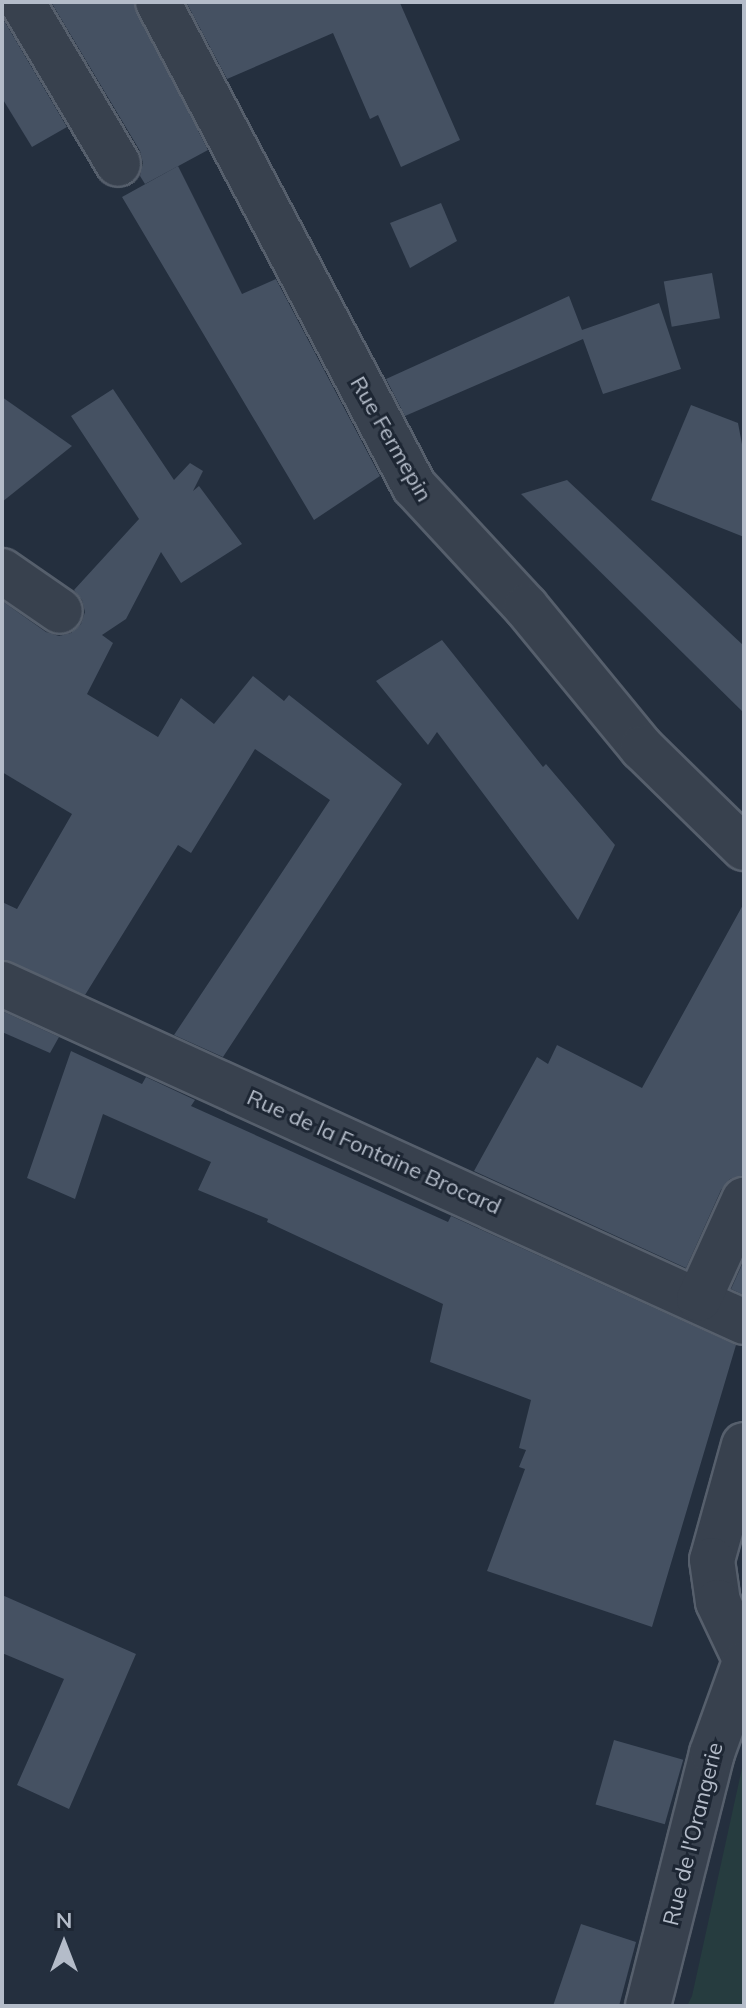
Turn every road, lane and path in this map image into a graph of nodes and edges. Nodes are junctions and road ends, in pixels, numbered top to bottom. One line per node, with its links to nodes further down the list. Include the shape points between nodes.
1 (22, 2): 3 (street)
2 (158, 2): 6 (street, Rue Fermepin, via 414,486 526,607 642,748)
3 (118, 164)
4 (2, 571): 5 (street)
5 (60, 611)
6 (744, 848)
7 (2, 984): 9 (street, Rue de la Fontaine Brocard)
8 (744, 1200): 9 (street)
9 (699, 1299): 10 (street, Rue de la Fontaine Brocard)
10 (744, 1322)
11 (744, 1445): 12 (street, via 712,1560 712,1584)
12 (744, 1657)
13 (744, 1664): 14 (street, Rue de l'Orangerie, via 712,1753)
14 (648, 2006)

